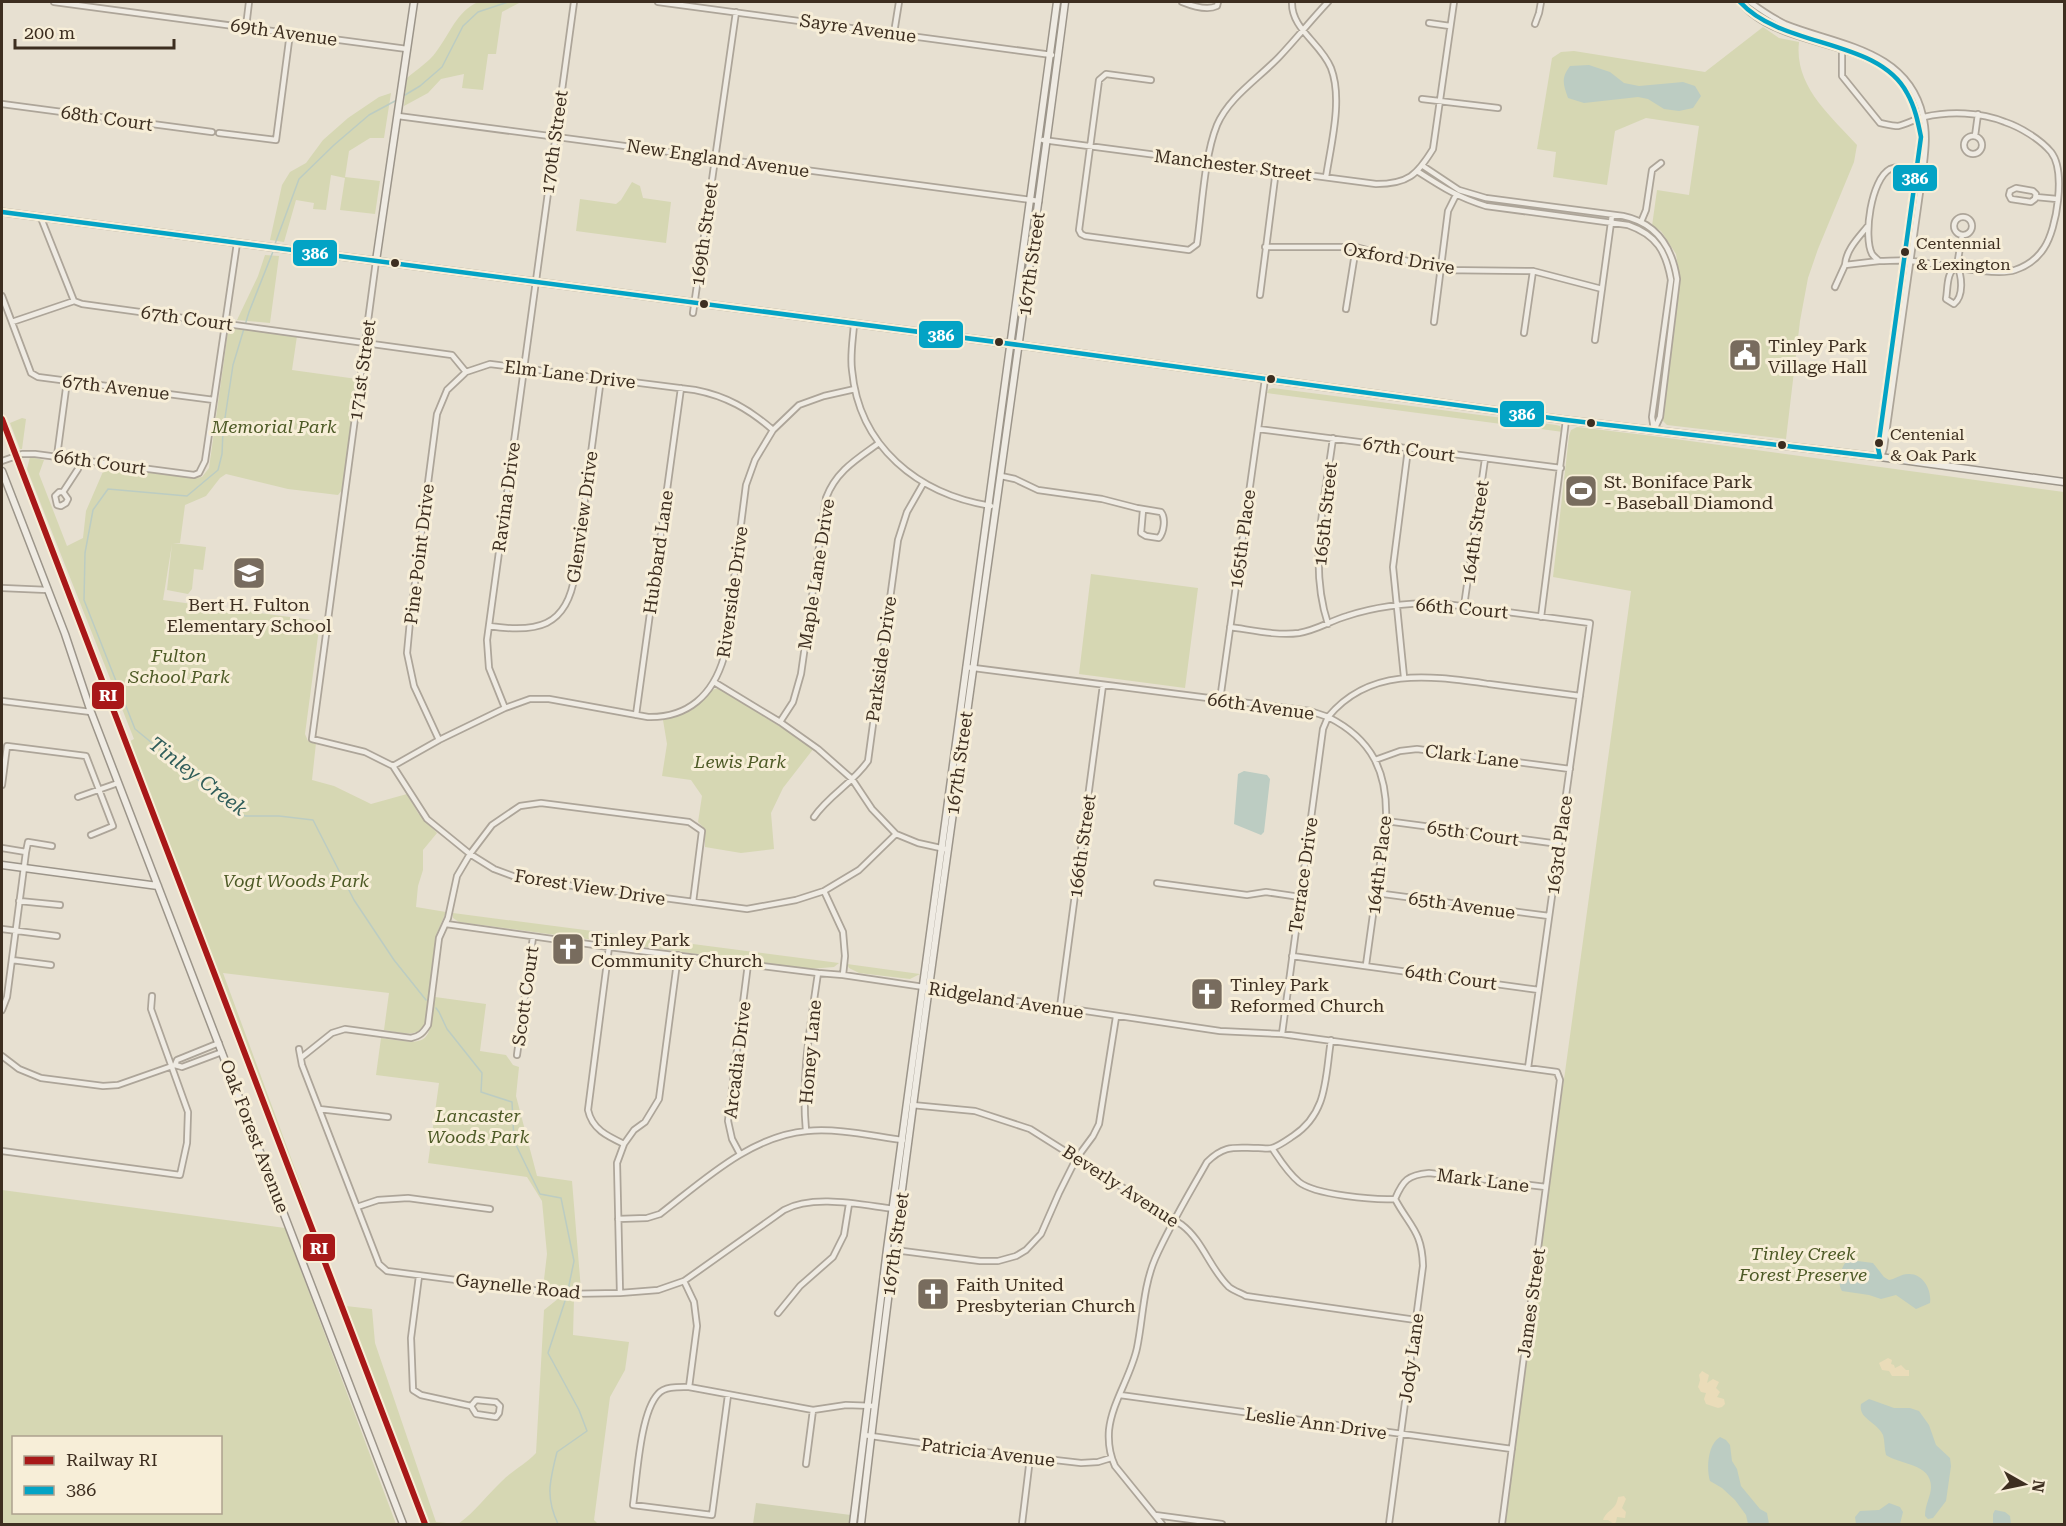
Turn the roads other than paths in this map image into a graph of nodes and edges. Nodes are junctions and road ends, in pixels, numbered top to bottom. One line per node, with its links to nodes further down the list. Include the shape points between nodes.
1 (54, 2): 21 (street, 69th Avenue)
2 (249, 2): 21 (street)
3 (414, 2): 25 (street, 171st Street)
4 (574, 2): 40 (street, 170th Street)
5 (658, 2): 17 (street, Sayre Avenue)
6 (899, 2): 24 (street)
7 (1057, 2): 27 (street, 167th Street)
8 (1065, 2): 28 (street, 167th Street)
9 (1182, 2): 10 (street, via 1215,8)
10 (1218, 2)
11 (1292, 2): 22 (street)
12 (1328, 2): 22 (street)
13 (1454, 2): 20 (street)
14 (1541, 2): 19 (street)
15 (1740, 2): 26 (street, via 1768,25)
16 (1750, 2): 36 (street, via 1787,24 1886,61 1917,97)
17 (736, 12): 24 (street, Sayre Avenue); 44 (street, 169th Street)
18 (1429, 23): 20 (street)
19 (1535, 24)
20 (1450, 26): 31 (street)
21 (246, 27): 23 (street, 69th Avenue)
22 (1302, 29): 45 (street, via 1224,111); 51 (street, via 1331,67 1335,85)
23 (290, 33): 25 (street, 69th Avenue); 38 (street, via 276,140)
24 (894, 33): 27 (street, Sayre Avenue)
25 (407, 49): 35 (street, 171st Street)
26 (1842, 50): 36 (street, via 1857,53 1890,72); 36 (street, via 1842,76 1880,123 1897,126)
27 (1050, 55): 28 (street, Sayre Avenue); 41 (street, 167th Street)
28 (1058, 56): 42 (street, 167th Street)
29 (1151, 80): 43 (street, via 1101,76)
30 (1422, 99): 31 (street)
31 (1440, 101): 33 (street); 47 (street, via 1433,149)
32 (2, 104): 37 (street, 68th Court)
33 (1498, 108)
34 (1978, 114): 36 (street); 39 (street); 54 (street, via 2020,129 2050,151 2059,171)
35 (398, 116): 40 (street, New England Avenue); 69 (street, 171st Street)
36 (1921, 117): 49 (street, via 1926,142)
37 (212, 132)
38 (219, 133)
39 (1975, 136): 39 (street, via 1964,143 1972,154 1982,146)
40 (555, 137): 44 (street, New England Avenue); 77 (street, 170th Street)
41 (1038, 140): 42 (street, Manchester Street); 55 (street, 167th Street)
42 (1047, 141): 43 (street, Manchester Street); 56 (street, 167th Street)
43 (1091, 146): 45 (street, Manchester Street); 45 (street, via 1079,230 1085,237 1190,250 1197,244)
44 (715, 158): 55 (street, New England Avenue); 85 (street, 169th Street)
45 (1208, 161): 48 (street, Manchester Street)
46 (1661, 163): 62 (street, via 1652,170)
47 (1423, 166): 50 (street, Manchester Street); 52 (street)
48 (1276, 170): 51 (street, Manchester Street); 67 (street)
49 (1920, 170): 64 (street, via 1894,168 1884,174); 71 (street); 72 (street)
50 (1417, 171): 51 (street, Manchester Street, via 1395,184); 52 (street, via 1438,186)
51 (1326, 177)
52 (1458, 193): 57 (street); 58 (street, via 1486,206); 75 (street, via 1448,211)
53 (2036, 197): 53 (street, via 2033,191 2016,188 2009,193 2014,200 2031,202); 54 (street)
54 (2057, 199): 74 (street, via 2052,232 2031,263 2003,272)
55 (1030, 200): 56 (street, New England Avenue); 95 (street, 167th Street)
56 (1039, 201): 96 (street, 167th Street)
57 (1513, 202): 58 (street); 60 (street)
58 (1512, 210): 63 (street)
59 (2, 212): 61 (street)
60 (1612, 215): 62 (street); 63 (street)
61 (41, 218): 66 (street); 84 (street)
62 (1641, 222): 83 (street, via 1657,233 1674,259)
63 (1611, 223): 79 (street); 82 (street, via 1634,227 1661,248 1668,260)
64 (1867, 226): 70 (street, via 1872,254); 73 (street, via 1851,247)
65 (1962, 235): 74 (street)
66 (237, 243): 69 (street); 90 (street)
67 (1265, 247): 68 (street, Oxford Drive); 80 (street)
68 (1356, 247): 75 (street, Oxford Drive); 86 (street)
69 (376, 261): 77 (street); 94 (street, 171st Street)
70 (1879, 261): 71 (street); 73 (street)
71 (1904, 261): 72 (street); 113 (street, via 1878,448)
72 (1910, 261): 74 (street); 113 (street)
73 (1845, 265): 78 (street)
74 (1957, 267): 74 (street, via 1961,278 1959,299 1950,303 1946,300 1949,274)
75 (1441, 270): 76 (street, Oxford Drive); 89 (street)
76 (1533, 271): 79 (street, Oxford Drive); 92 (street)
77 (535, 282): 85 (street); 97 (street, Ravina Drive)
78 (1835, 287)
79 (1602, 289): 93 (street)
80 (1260, 295)
81 (2, 296): 88 (street)
82 (1670, 296): 83 (street); 108 (street, via 1652,417)
83 (1676, 297): 108 (street, via 1660,417)
84 (74, 301): 88 (street); 90 (street, 67th Court)
85 (694, 303): 87 (street, 169th Street); 91 (street)
86 (1346, 309)
87 (693, 313)
88 (12, 322): 101 (street, 67th Avenue, via 31,373)
89 (1434, 322)
90 (225, 323): 94 (street, 67th Court); 104 (street)
91 (854, 324): 95 (street); 103 (street, via 851,368)
92 (1524, 333)
93 (1595, 340)
94 (365, 343): 98 (street, via 452,355); 149 (street, 171st Street, via 312,739 365,752)
95 (1011, 344): 96 (street); 123 (street, 167th Street)
96 (1019, 345): 100 (street); 119 (street, 167th Street)
97 (524, 367): 98 (street, Elm Lane Drive, via 490,364); 99 (street, Elm Lane Drive); 133 (street, Ravina Drive)
98 (466, 372): 147 (street, Pine Point Drive, via 447,390 437,414 407,653 414,686)
99 (601, 378): 102 (street, Elm Lane Drive); 133 (street, Glenview Drive, via 569,598 558,615 536,627 515,630)
100 (1265, 379): 105 (street); 106 (street, 165th Place)
101 (67, 381): 104 (street, 67th Avenue); 112 (street)
102 (681, 388): 107 (street, Elm Lane Drive, via 703,391 737,404); 144 (street, Hubbard Lane)
103 (855, 389): 107 (street, Riverside Drive, via 799,405); 110 (street)
104 (214, 400): 114 (street, 66th Court, via 205,461 199,473)
105 (1566, 420): 108 (street); 117 (street)
106 (1258, 429): 109 (street, 67th Court); 134 (street, 165th Place)
107 (773, 430): 137 (street, Riverside Drive, via 746,485 724,657)
108 (1654, 430): 113 (street)
109 (1333, 438): 111 (street, 67th Court); 132 (street, 165th Street, via 1318,559)
110 (879, 443): 121 (street); 146 (street, Maple Lane Drive, via 840,473 826,498 801,674 793,702)
111 (1408, 449): 115 (street, 67th Court); 128 (street, via 1393,567)
112 (57, 456): 114 (street, 66th Court); 116 (street, 66th Court, via 22,454)
113 (1880, 457): 120 (street)
114 (80, 459): 122 (street)
115 (1485, 459): 117 (street, 67th Court); 129 (street, 164th Street)
116 (2, 461)
117 (1561, 468): 130 (street)
118 (2, 471): 127 (street, Oak Forest Avenue)
119 (1001, 476): 124 (street, 167th Street); 125 (street, via 1038,490 1102,499)
120 (2064, 483)
121 (923, 484): 123 (street, via 954,498); 151 (street, Parkside Drive, via 907,512 898,540 868,761)
122 (63, 492)
123 (987, 506): 124 (street); 135 (street, 167th Street)
124 (997, 507): 135 (street, 167th Street)
125 (1143, 510): 125 (street, via 1163,513 1159,538 1141,533)
126 (2, 588): 127 (street)
127 (48, 590): 143 (street, Oak Forest Avenue)
128 (1395, 604): 129 (street, 66th Court); 132 (street, 66th Court); 136 (street)
129 (1464, 606): 130 (street, 66th Court)
130 (1541, 617): 131 (street, 66th Court)
131 (1590, 623): 139 (street, 163rd Place)
132 (1328, 624): 134 (street, 66th Court, via 1293,634)
133 (489, 626): 142 (street, Ravina Drive, via 489,668)
134 (1230, 627): 141 (street, 165th Place)
135 (970, 667): 138 (street, 66th Avenue); 163 (street, 167th Street)
136 (1404, 677): 139 (street, 66th Avenue, via 1437,677); 145 (street, 66th Avenue, via 1364,688 1340,701)
137 (714, 682): 144 (street, Riverside Drive, via 695,704 675,714); 146 (street)
138 (1103, 685): 141 (street, 66th Avenue); 194 (street, 166th Street)
139 (1580, 696): 150 (street, 163rd Place)
140 (2, 700): 143 (street)
141 (1220, 700): 145 (street, 66th Avenue, via 1310,711)
142 (506, 708): 144 (street, Riverside Drive, via 524,700 543,698); 147 (street, Riverside Drive)
143 (90, 712): 152 (street, Oak Forest Avenue)
144 (636, 715)
145 (1328, 717): 148 (street, 164th Place, via 1347,727); 172 (street, Terrace Drive, via 1323,729)
146 (780, 722): 151 (street)
147 (438, 740): 149 (street, Riverside Drive)
148 (1375, 760): 150 (street, Clark Lane, via 1400,750 1417,749); 157 (street, 164th Place, via 1387,801)
149 (393, 766): 165 (street, Forest View Drive, via 427,819)
150 (1570, 769): 160 (street, 163rd Place)
151 (852, 779): 156 (street, Parkside Drive); 158 (street, via 872,809)
152 (118, 783): 154 (street); 169 (street, Oak Forest Avenue)
153 (2, 785): 154 (street, via 7,746 86,756)
154 (99, 789): 155 (street); 159 (street, via 112,826)
155 (78, 796)
156 (814, 817)
157 (1386, 821): 160 (street, 65th Court); 171 (street, 164th Place)
158 (896, 834): 163 (street); 170 (street, Forest View Drive, via 859,870)
159 (92, 835)
160 (1559, 844): 176 (street, 163rd Place)
161 (52, 846): 164 (street, via 28,842)
162 (2, 848): 164 (street)
163 (944, 849): 191 (street, 167th Street)
164 (26, 852): 167 (street)
165 (470, 854): 174 (street, Forest View Drive, via 521,879); 174 (street, via 492,825 520,806 541,803 689,822 702,831); 177 (street, via 457,876)
166 (2, 865): 167 (street)
167 (23, 868): 169 (street); 173 (street)
168 (1157, 883): 172 (street, via 1247,896 1266,892)
169 (158, 886): 199 (street, Oak Forest Avenue)
170 (824, 891): 174 (street, Forest View Drive, via 747,909); 190 (street, via 843,932)
171 (1376, 893): 176 (street, 65th Avenue); 188 (street, 164th Place)
172 (1300, 897): 184 (street, Terrace Drive)
173 (19, 901): 175 (street); 179 (street)
174 (693, 903)
175 (60, 905)
176 (1549, 916): 192 (street, 163rd Place)
177 (446, 924): 181 (street, Ridgeland Avenue); 204 (street, via 439,938 424,1032 411,1038 345,1029)
178 (2, 929): 179 (street)
179 (15, 931): 180 (street); 185 (street)
180 (57, 936)
181 (533, 937): 182 (street, Ridgeland Avenue); 202 (street, Scott Court)
182 (609, 947): 183 (street, Ridgeland Avenue); 213 (street, via 588,1110 595,1127)
183 (678, 956): 186 (street, Ridgeland Avenue); 213 (street, via 659,1099 645,1122)
184 (1292, 956): 188 (street, 64th Court); 197 (street, Terrace Drive)
185 (12, 960): 187 (street); 195 (street)
186 (748, 964): 189 (street, Ridgeland Avenue); 216 (street, Arcadia Drive, via 728,1121)
187 (51, 965)
188 (1366, 965): 192 (street, 64th Court)
189 (818, 973): 190 (street, Ridgeland Avenue); 211 (street, Honey Lane, via 804,1076)
190 (843, 975): 191 (street, Ridgeland Avenue)
191 (926, 987): 194 (street, Ridgeland Avenue); 208 (street, 167th Street)
192 (1539, 990): 206 (street, 163rd Place)
193 (152, 996): 205 (street, via 151,1009)
194 (1060, 1007): 196 (street, Ridgeland Avenue)
195 (2, 1010)
196 (1116, 1017): 197 (street, Ridgeland Avenue, via 1220,1031); 217 (street, via 1099,1124)
197 (1282, 1034): 198 (street, Ridgeland Avenue)
198 (1331, 1040): 206 (street, Ridgeland Avenue); 214 (street, via 1320,1106 1313,1119)
199 (219, 1043): 201 (street, Oak Forest Avenue); 205 (street, via 177,1060)
200 (299, 1049): 204 (street, Gaynelle Road)
201 (222, 1052): 205 (street, via 182,1067); 245 (street, Oak Forest Avenue)
202 (517, 1055)
203 (2, 1056): 205 (street, via 35,1076 103,1086 118,1085)
204 (302, 1057): 209 (street, Gaynelle Road)
205 (174, 1066): 215 (street, via 188,1112 180,1175)
206 (1528, 1068): 207 (street, Ridgeland Avenue, via 1557,1072)
207 (1560, 1080): 218 (street, James Street)
208 (910, 1104): 212 (street, 167th Street); 217 (street, Beverly Avenue, via 975,1110 1012,1121)
209 (319, 1109): 210 (street); 221 (street, Gaynelle Road)
210 (388, 1117)
211 (806, 1131): 212 (street); 216 (street, via 782,1135)
212 (905, 1141): 223 (street, 167th Street)
213 (624, 1144): 224 (street, via 616,1170)
214 (1272, 1148): 219 (street, via 1300,1183 1318,1191); 225 (street, via 1217,1151)
215 (2, 1151)
216 (740, 1154): 224 (street, via 660,1214)
217 (1076, 1159): 225 (street, Beverly Avenue); 226 (street, via 1041,1234 1016,1256 980,1261)
218 (1546, 1187): 219 (street, Mark Lane, via 1415,1174 1400,1187); 240 (street, James Street)
219 (1395, 1199): 231 (street, Jody Lane, via 1418,1234 1422,1249)
220 (849, 1204): 223 (street, Gaynelle Road); 228 (street, Gaynelle Road, via 817,1201 789,1207); 230 (street, via 844,1235 833,1257 800,1286)
221 (357, 1207): 222 (street, via 378,1200 408,1198); 227 (street, Gaynelle Road, via 379,1264 387,1271)
222 (490, 1209)
223 (896, 1210): 226 (street, 167th Street)
224 (618, 1220): 229 (street)
225 (1174, 1221): 231 (street, Beverly Avenue, via 1191,1232 1230,1288 1246,1296); 234 (street, via 1154,1261 1137,1349)
226 (891, 1250): 236 (street, 167th Street)
227 (419, 1276): 229 (street, Gaynelle Road, via 564,1294); 235 (street, via 412,1324 413,1390)
228 (684, 1281): 229 (street, Gaynelle Road, via 658,1290); 232 (street, via 694,1302 697,1326)
229 (620, 1293)
230 (778, 1313)
231 (1416, 1320): 238 (street, Jody Lane)
232 (689, 1387): 233 (street); 233 (street, via 672,1387 658,1393 646,1415 633,1505 712,1515)
233 (728, 1395): 237 (street)
234 (1120, 1395): 238 (street, Leslie Ann Drive); 242 (street, via 1109,1428)
235 (471, 1406): 235 (street, via 476,1414 496,1417 500,1413 496,1402 476,1400)
236 (871, 1406): 237 (street); 239 (street, 167th Street)
237 (813, 1410): 243 (street)
238 (1401, 1435): 240 (street, Leslie Ann Drive); 251 (street, Jody Lane)
239 (867, 1436): 241 (street, Patricia Avenue); 246 (street, 167th Street); 247 (street, 167th Street)
240 (1512, 1449): 252 (street, James Street)
241 (1030, 1458): 242 (street, Patricia Avenue, via 1081,1463); 248 (street)
242 (1111, 1458): 244 (street)
243 (806, 1464)
244 (1155, 1515): 249 (street); 250 (street)
245 (403, 1524)
246 (853, 1524)
247 (861, 1524)
248 (1022, 1524)
249 (1162, 1524)
250 (1222, 1524)
251 (1389, 1524)
252 (1502, 1524)

